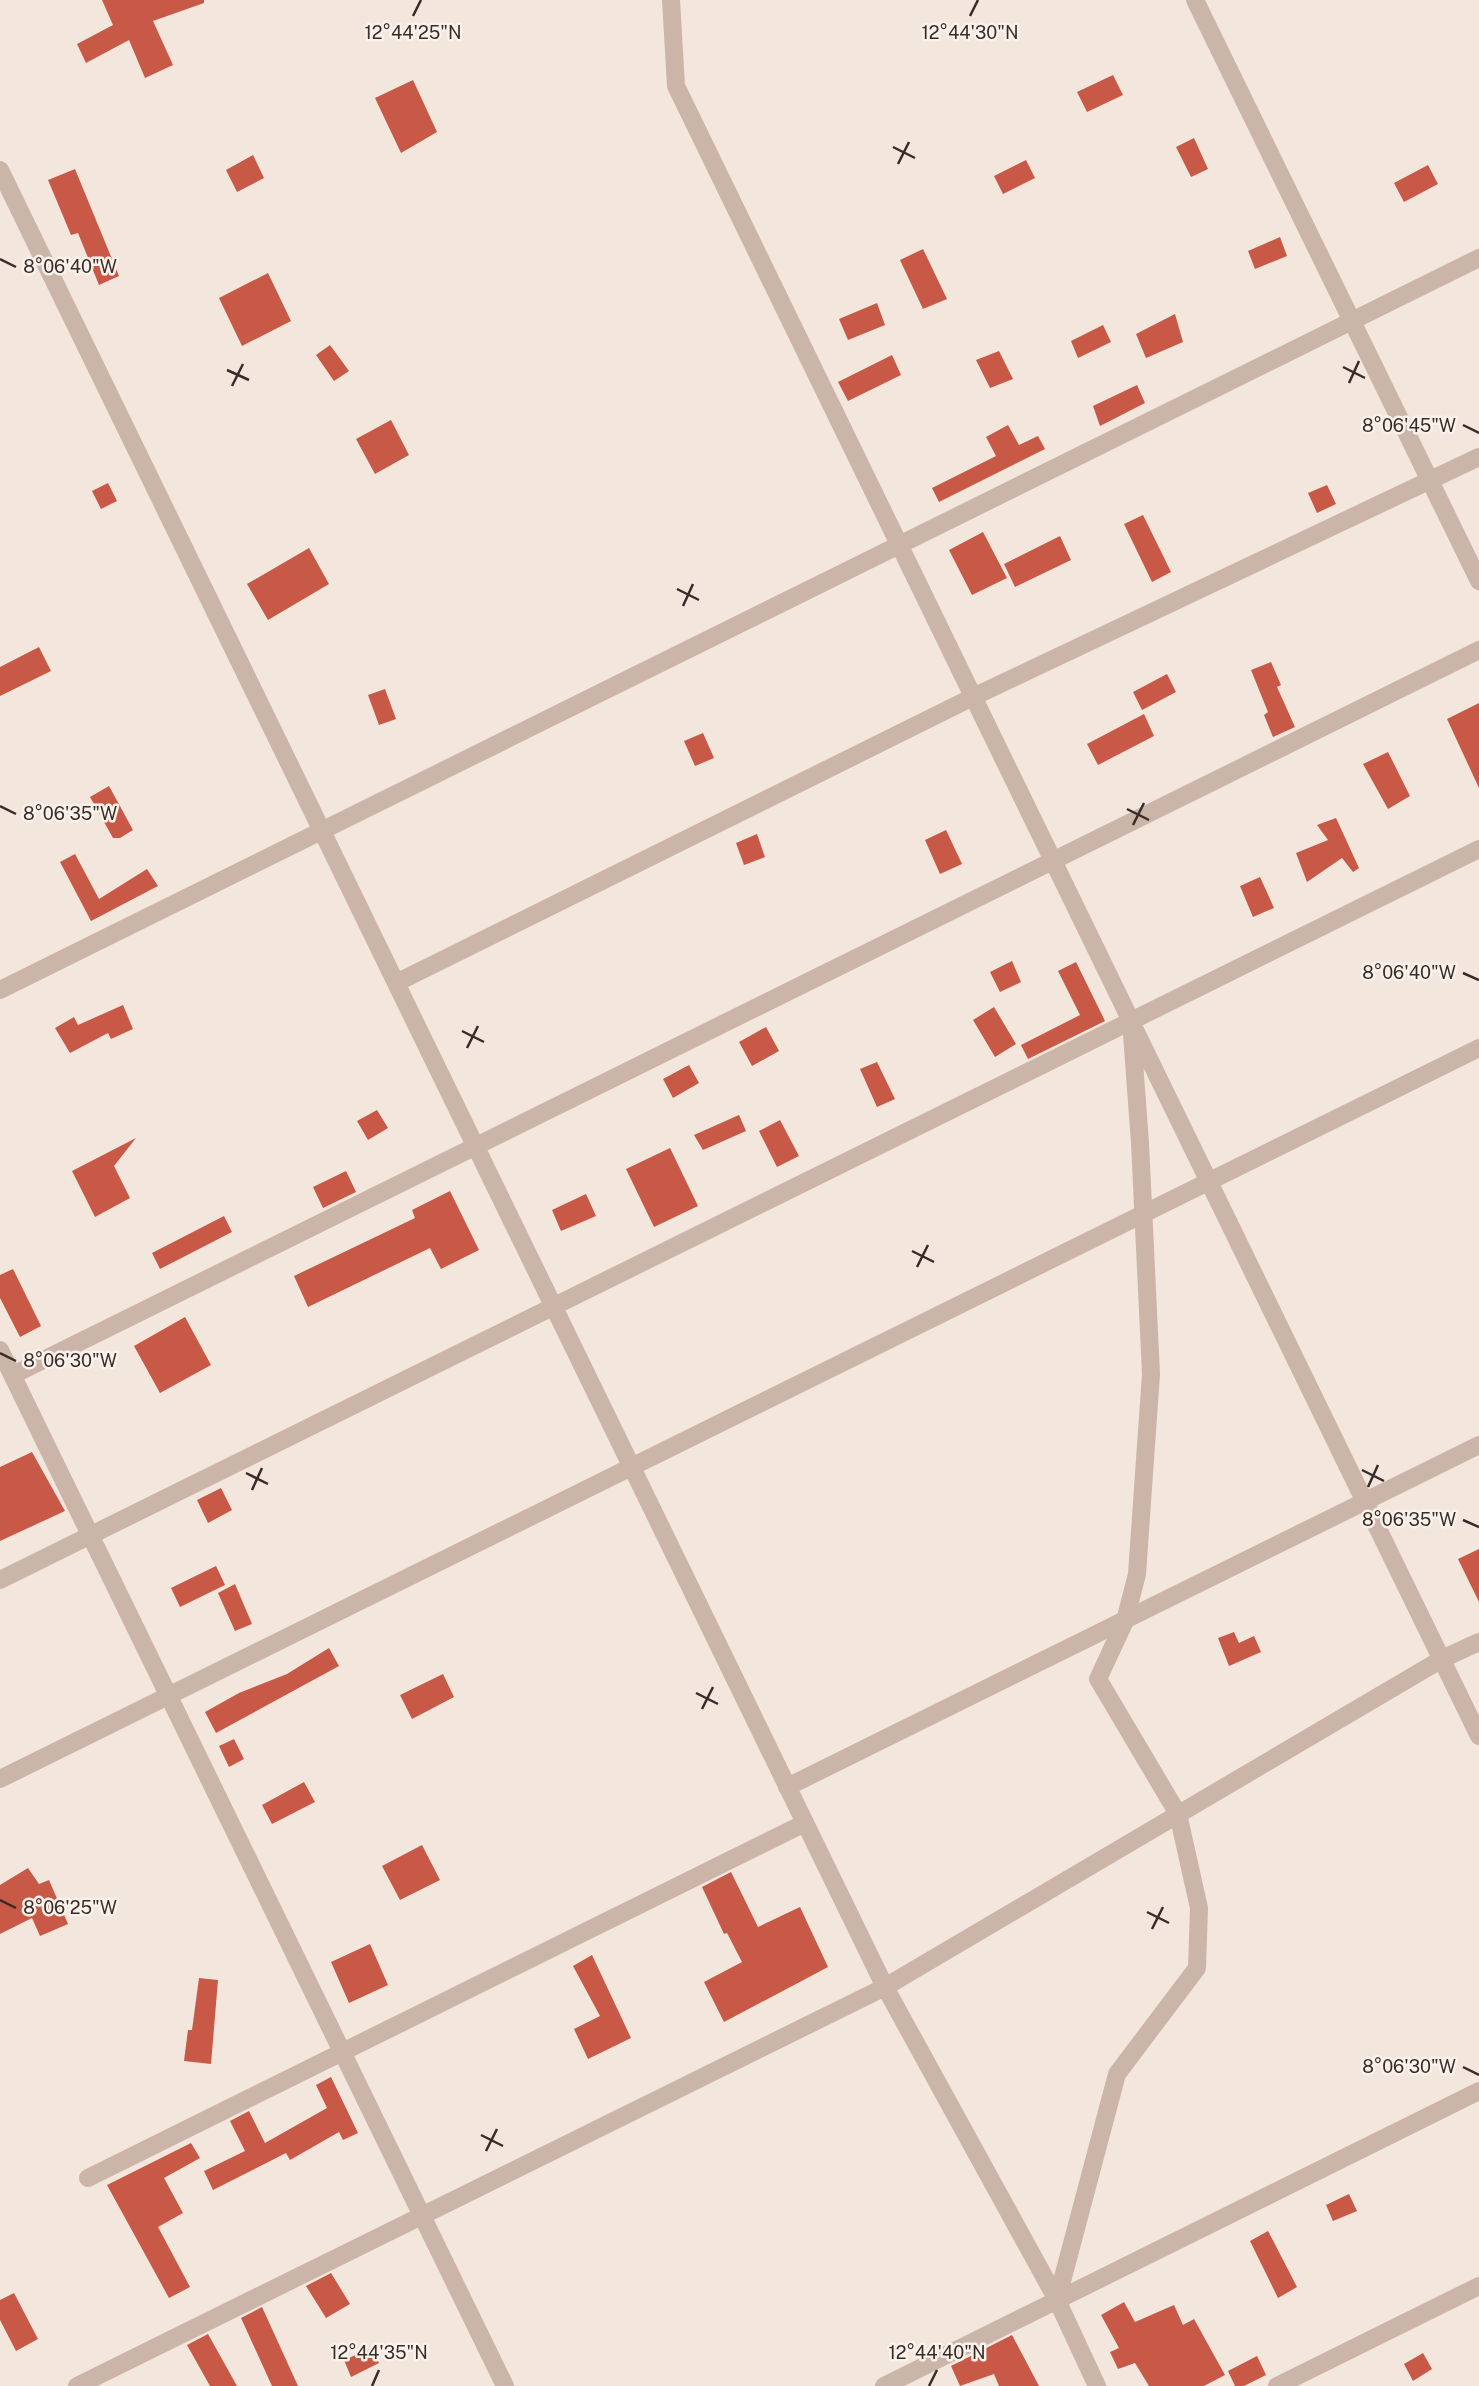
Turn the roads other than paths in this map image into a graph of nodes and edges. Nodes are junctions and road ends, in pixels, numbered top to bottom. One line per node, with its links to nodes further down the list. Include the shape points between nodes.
1 (671, 0): 8 (street, via 676,86)
2 (1195, 0): 5 (street)
3 (0, 170): 12 (street)
4 (1479, 258): 5 (street)
5 (1352, 321): 7 (street); 8 (street)
6 (1479, 457): 7 (street)
7 (1431, 482): 9 (street); 11 (street)
8 (899, 545): 11 (street); 12 (street)
9 (1479, 581)
10 (1479, 650): 14 (street)
11 (973, 697): 14 (street); 15 (street)
12 (322, 831): 15 (street); 16 (street)
13 (1479, 849): 17 (street)
14 (1053, 861): 17 (street); 19 (street)
15 (396, 983): 19 (street)
16 (0, 990)
17 (1131, 1021): 20 (street); 21 (street); 22 (street)
18 (1479, 1048): 20 (street)
19 (475, 1146): 22 (street); 24 (street)
20 (1209, 1181): 21 (street); 27 (street)
21 (1144, 1213): 26 (street); 30 (street, via 1151,1374 1137,1574)
22 (553, 1307): 26 (street); 28 (street)
23 (0, 1350): 24 (street)
24 (13, 1375): 28 (street)
25 (1479, 1445): 27 (street)
26 (631, 1467): 33 (street); 36 (street)
27 (1365, 1502): 30 (street); 32 (street)
28 (90, 1535): 29 (street); 33 (street)
29 (0, 1580)
30 (1125, 1620): 36 (street); 37 (street, via 1098,1679)
31 (1479, 1642): 32 (street)
32 (1442, 1659): 34 (street); 37 (street)
33 (169, 1696): 35 (street); 40 (street)
34 (1479, 1736)
35 (0, 1779)
36 (788, 1787): 38 (street)
37 (1178, 1814): 39 (street); 45 (street, via 1199,1908 1197,1968 1117,2074)
38 (805, 1823): 39 (street); 40 (street)
39 (885, 1987): 43 (street); 45 (street)
40 (342, 2052): 42 (street); 43 (street)
41 (1479, 2091): 45 (street)
42 (88, 2178)
43 (422, 2216): 46 (street); 47 (street)
44 (1479, 2286): 50 (street)
45 (1057, 2300): 48 (street); 49 (street)
46 (78, 2386)
47 (505, 2386)
48 (884, 2386)
49 (1097, 2386)
50 (1277, 2386)

